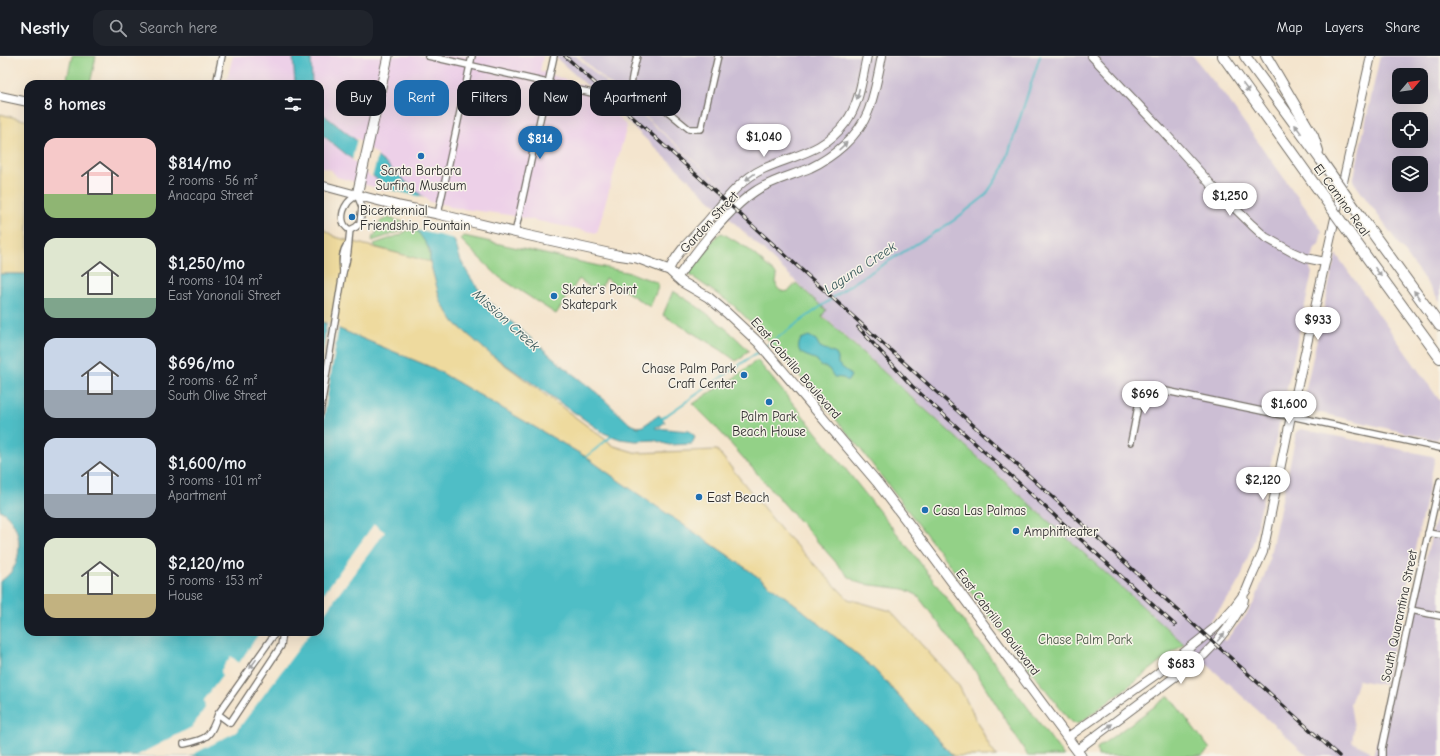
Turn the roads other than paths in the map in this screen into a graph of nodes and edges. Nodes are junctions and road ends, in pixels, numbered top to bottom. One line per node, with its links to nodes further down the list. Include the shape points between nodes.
1 (222, 56): 16 (street)
2 (388, 56): 24 (main road)
3 (428, 56): 15 (street)
4 (472, 56): 15 (street)
5 (554, 56): 18 (street)
6 (637, 56): 7 (street, via 631,85 634,97 640,101 660,105 689,129 701,130)
7 (718, 56)
8 (867, 56): 29 (street, Garden Street, one-way to 29, via 857,100 852,112 836,134 812,151 763,169 747,179 674,258)
9 (882, 56): 30 (street, Garden Street, one-way to 9, via 692,256 721,223 753,193 820,162 852,137 868,112)
10 (1092, 56): 28 (street, via 1215,189 1265,237 1306,258)
11 (1223, 56): 32 (highway, El Camino Real, one-way to 32, bridge)
12 (1245, 56): 22 (highway, El Camino Real, one-way to 12)
13 (1266, 56): 22 (highway, via 1313,136)
14 (1371, 56): 28 (street)
15 (470, 65): 17 (street); 25 (street)
16 (217, 80)
17 (532, 80)
18 (549, 80)
19 (0, 96): 20 (street)
20 (24, 101)
21 (541, 116): 27 (street)
22 (1321, 160): 31 (highway, El Camino Real, one-way to 22, bridge)
23 (324, 186): 24 (street)
24 (357, 195): 25 (main road, East Cabrillo Boulevard); 26 (street, via 362,207 360,224); 26 (street, via 347,203 342,219)
25 (437, 214): 27 (main road, East Cabrillo Boulevard)
26 (350, 230): 33 (street, via 349,252 343,272)
27 (515, 233): 29 (main road, East Cabrillo Boulevard, via 637,258)
28 (1325, 262): 34 (street)
29 (669, 270): 30 (main road, East Cabrillo Boulevard)
30 (677, 278): 46 (main road, East Cabrillo Boulevard, via 727,313 759,343 898,509)
31 (1440, 326)
32 (1440, 358)
33 (324, 388)
34 (1291, 416): 35 (street, via 1142,386); 36 (street); 40 (street, via 1263,552)
35 (1131, 442)
36 (1440, 448)
37 (1440, 480): 38 (street, South Quarantina Street)
38 (1428, 533): 39 (street); 41 (street, South Quarantina Street)
39 (1440, 535)
40 (1246, 590): 46 (street, via 1216,627 1189,650); 48 (street, one-way to 40, via 1215,644 1229,628 1243,604)
41 (1411, 610): 42 (street); 49 (street, South Quarantina Street)
42 (1440, 616)
43 (273, 636): 45 (street, one-way to 45)
44 (282, 636): 45 (street, via 281,646 230,723)
45 (218, 714): 47 (street, via 212,729 202,740)
46 (1068, 737): 48 (main road, East Cabrillo Boulevard)
47 (184, 744)
48 (1079, 753)
49 (1382, 756)

